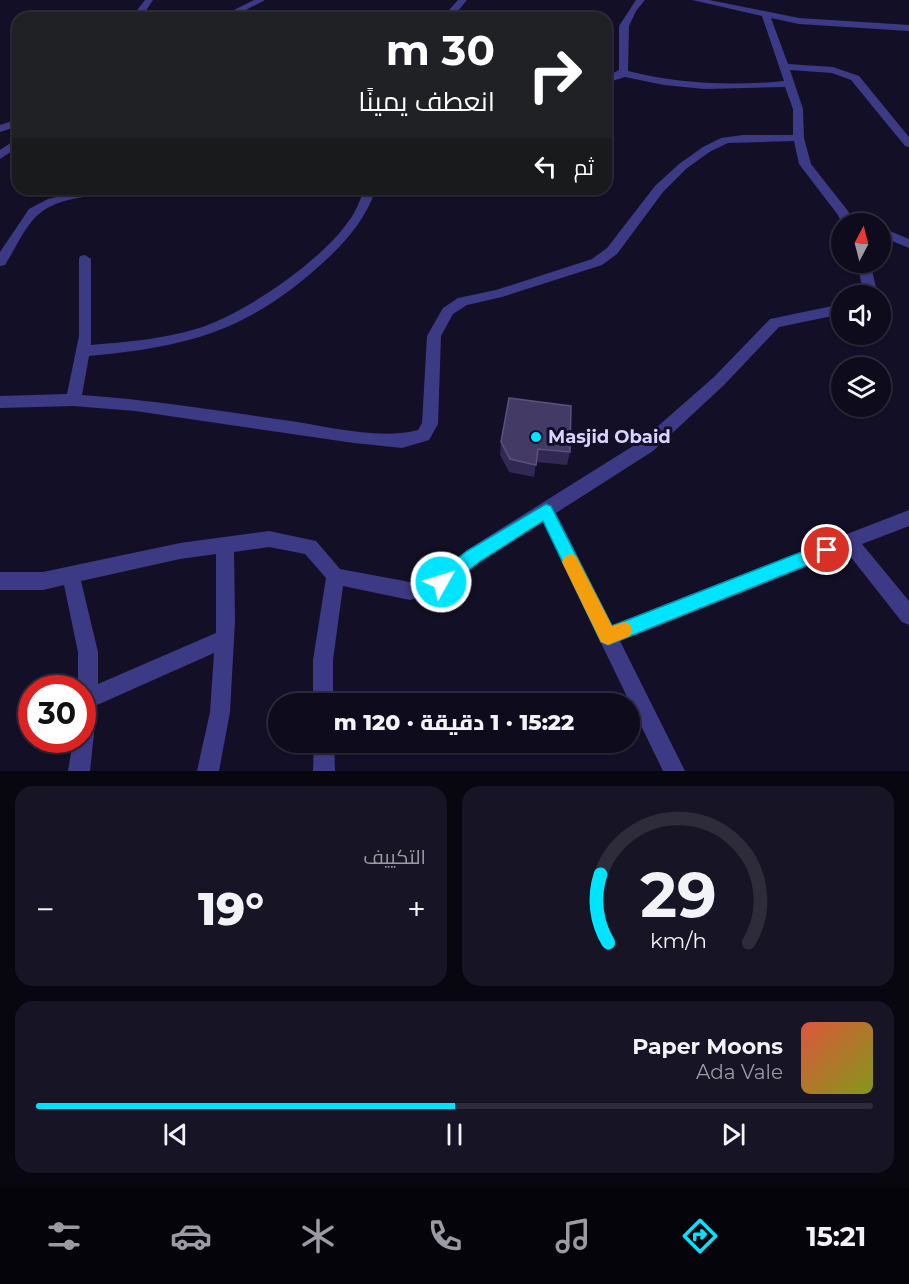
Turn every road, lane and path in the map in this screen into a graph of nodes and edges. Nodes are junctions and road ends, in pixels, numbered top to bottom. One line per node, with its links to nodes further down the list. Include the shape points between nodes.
1 (261, 0): 5 (street)
2 (463, 0): 6 (street)
3 (641, 0): 10 (street, via 622,27)
4 (696, 0): 7 (street)
5 (236, 12)
6 (452, 12)
7 (765, 14): 8 (street, via 799,21); 9 (street)
8 (909, 28)
9 (783, 67): 12 (street); 14 (street, via 833,70 855,78)
10 (622, 73): 11 (street); 12 (street, via 693,87)
11 (612, 77)
12 (789, 84): 13 (street, via 798,109)
13 (799, 138): 19 (street, via 811,174); 26 (street, via 743,138 707,148 659,189 612,251 597,262 463,301 448,311 434,336 430,424 423,435 412,440 354,437 135,405)
14 (909, 144)
15 (12, 146): 16 (street)
16 (0, 156)
17 (83, 195): 23 (street, via 39,207)
18 (367, 195): 25 (street, via 352,230 285,289 248,313 183,338)
19 (841, 213)
20 (891, 236): 21 (street)
21 (909, 244)
22 (86, 259): 25 (street)
23 (0, 262)
24 (831, 311): 28 (street, via 775,322 719,381 647,446)
25 (83, 351): 26 (street)
26 (73, 400): 27 (street)
27 (0, 402)
28 (546, 511): 33 (street, via 473,556 441,582 410,591); 36 (street)
29 (909, 518): 30 (street)
30 (849, 541): 35 (street); 36 (street)
31 (225, 545): 32 (street); 33 (street, via 269,539 310,547); 37 (street)
32 (70, 575): 34 (street, via 43,581); 38 (street, via 88,652)
33 (335, 576): 39 (street, via 323,660)
34 (0, 581)
35 (909, 616)
36 (608, 636): 46 (street)
37 (225, 639): 40 (street); 44 (street, via 220,712)
38 (88, 675)
39 (323, 693)
40 (96, 695)
41 (81, 753): 43 (street)
42 (324, 753): 45 (street)
43 (79, 771)
44 (208, 771)
45 (324, 771)
46 (674, 771)

